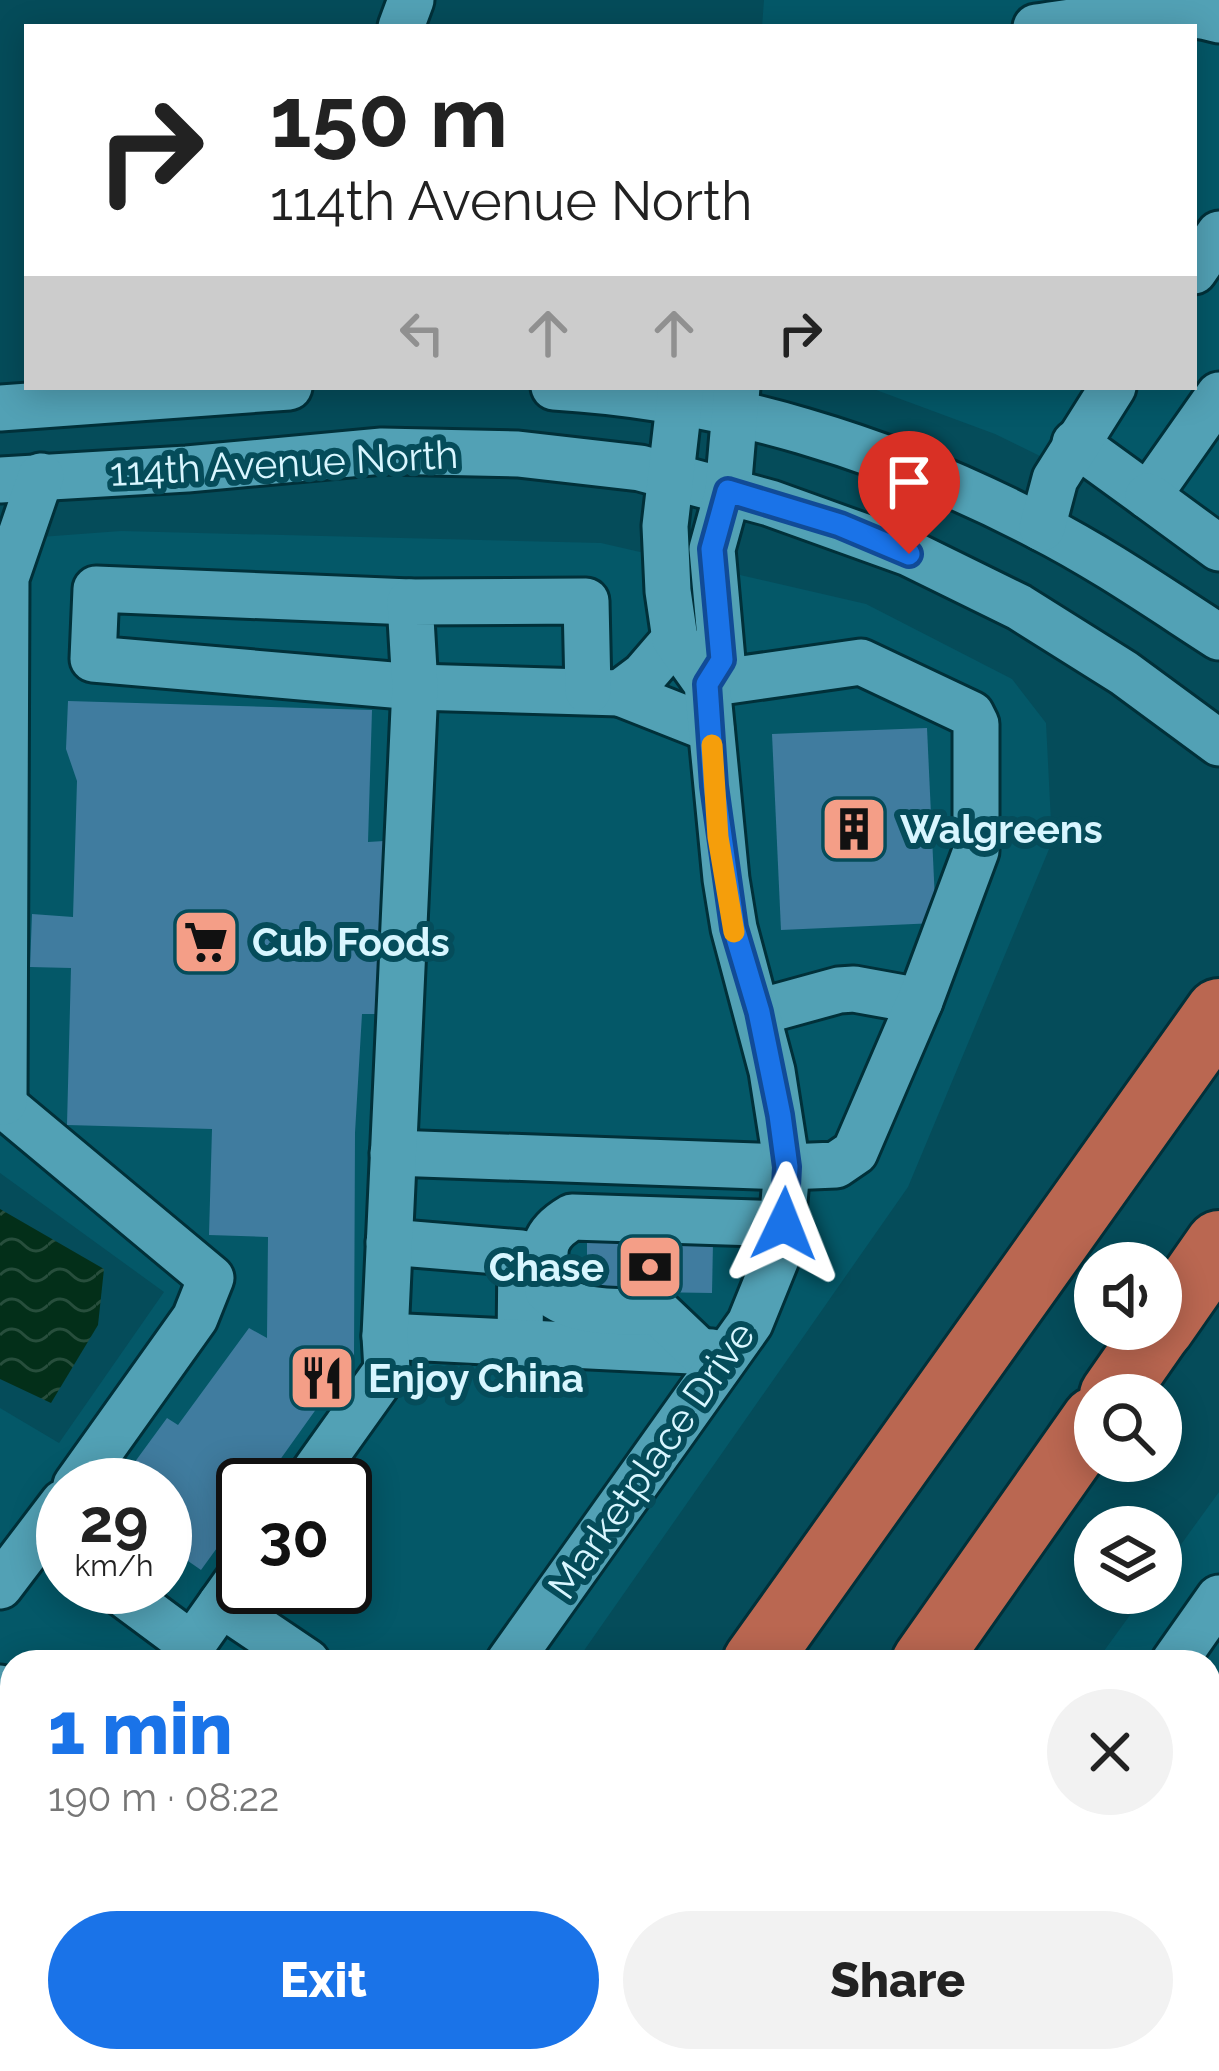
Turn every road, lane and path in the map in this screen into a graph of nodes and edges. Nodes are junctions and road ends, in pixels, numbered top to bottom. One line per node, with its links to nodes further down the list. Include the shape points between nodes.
1 (1062, 24): 2 (street, via 1132,16)
2 (1205, 24)
3 (1219, 235): 4 (street)
4 (1197, 267)
5 (248, 390): 11 (street, 114th Avenue North)
6 (608, 390): 8 (street)
7 (1112, 390): 12 (street)
8 (680, 394): 10 (street); 13 (street)
9 (1219, 395): 16 (street)
10 (735, 400): 15 (street, Marketplace Drive); 17 (street)
11 (0, 408)
12 (1075, 443): 16 (street); 17 (street)
13 (669, 476): 14 (street, 114th Avenue North, via 572,458 444,450); 15 (street, 114th Avenue North); 21 (street)
14 (21, 478): 30 (street, via 6,578)
15 (728, 491): 22 (street, Marketplace Drive, via 712,549 722,660); 26 (street, 114th Avenue North, via 840,525 1019,607)
16 (1148, 496): 18 (street)
17 (1042, 528): 20 (street)
18 (1219, 548)
19 (410, 602): 23 (street); 23 (street, via 96,589 93,658); 24 (street, via 586,601)
20 (1219, 637)
21 (675, 639): 22 (street); 24 (street, via 644,675)
22 (707, 684): 25 (street, Marketplace Drive); 27 (street, via 861,662 971,714 979,841)
23 (416, 687): 24 (street); 31 (street)
24 (604, 692): 25 (street)
25 (711, 729): 28 (street, Marketplace Drive, via 718,837)
26 (1219, 743)
27 (920, 1001): 28 (street, via 839,989); 32 (street, via 855,1152 836,1166)
28 (759, 1012): 32 (street, Marketplace Drive)
29 (1219, 1012): 53 (highway)
30 (2, 1102): 41 (street, via 212,1278 195,1318)
31 (393, 1153): 32 (street); 34 (street)
32 (787, 1167): 33 (street, Marketplace Drive)
33 (784, 1224): 39 (street, Marketplace Drive, via 750,1323); 39 (street, via 572,1217 552,1228 544,1246 548,1291 561,1302 658,1312)
34 (389, 1242): 37 (street); 38 (street, via 521,1253)
35 (1219, 1244): 36 (highway)
36 (1182, 1297)
37 (385, 1336): 38 (street); 42 (street, via 387,1370)
38 (520, 1345): 39 (street)
39 (713, 1352): 52 (street, Marketplace Drive)
40 (1074, 1450): 54 (highway)
41 (95, 1458)
42 (324, 1458)
43 (36, 1549): 44 (street)
44 (0, 1586)
45 (1218, 1602): 55 (street)
46 (216, 1611): 50 (street)
47 (143, 1614): 49 (street)
48 (258, 1614): 51 (street)
49 (183, 1650)
50 (188, 1650)
51 (295, 1650)
52 (517, 1650)
53 (765, 1650)
54 (933, 1650)
55 (1183, 1650)

